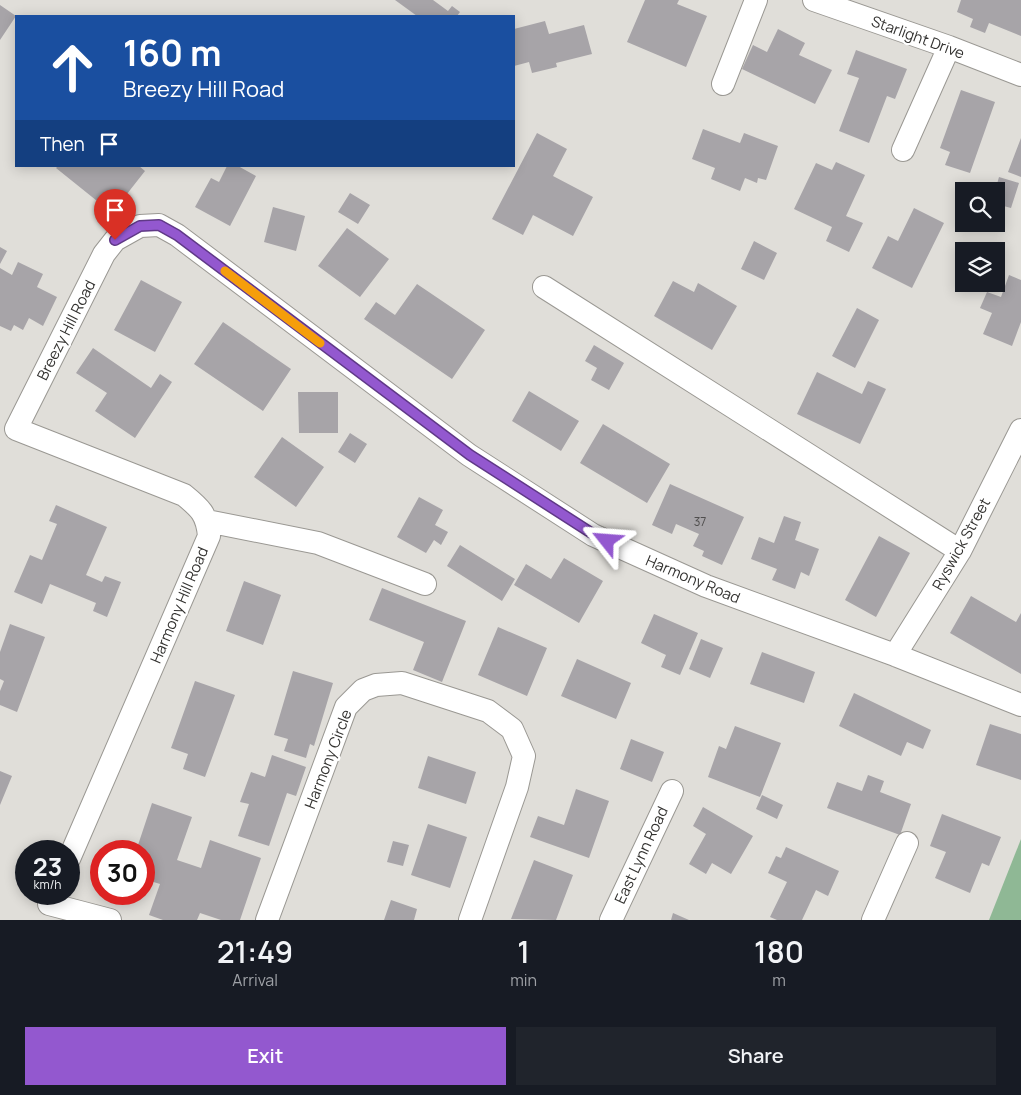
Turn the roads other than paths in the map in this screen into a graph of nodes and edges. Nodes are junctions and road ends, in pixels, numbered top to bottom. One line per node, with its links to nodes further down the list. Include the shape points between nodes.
1 (756, 0): 5 (street)
2 (814, 0): 3 (street, Starlight Drive)
3 (948, 47): 4 (street, Starlight Drive); 6 (street)
4 (1021, 75)
5 (722, 84)
6 (903, 150)
7 (177, 235): 10 (street, Breezy Hill Road, via 159,225 140,226 115,240 104,254 16,430 184,495); 13 (street, Harmony Road, via 470,455 593,534 706,586)
8 (544, 287): 11 (street)
9 (1021, 430): 11 (street, Ryswick Street)
10 (208, 521): 12 (street, via 318,542); 16 (street, Harmony Hill Road, via 208,536 200,558)
11 (960, 551): 13 (street, Ryswick Street)
12 (425, 584)
13 (895, 655): 14 (street, Harmony Road)
14 (1021, 705)
15 (672, 791): 22 (street, East Lynn Road)
16 (77, 840)
17 (907, 843): 23 (street)
18 (48, 906): 19 (street)
19 (110, 920)
20 (267, 920): 21 (street, Harmony Circle, via 346,707 363,690 376,685 402,683 488,711 512,729 524,756 517,787)
21 (470, 920)
22 (611, 920)
23 (873, 920)

